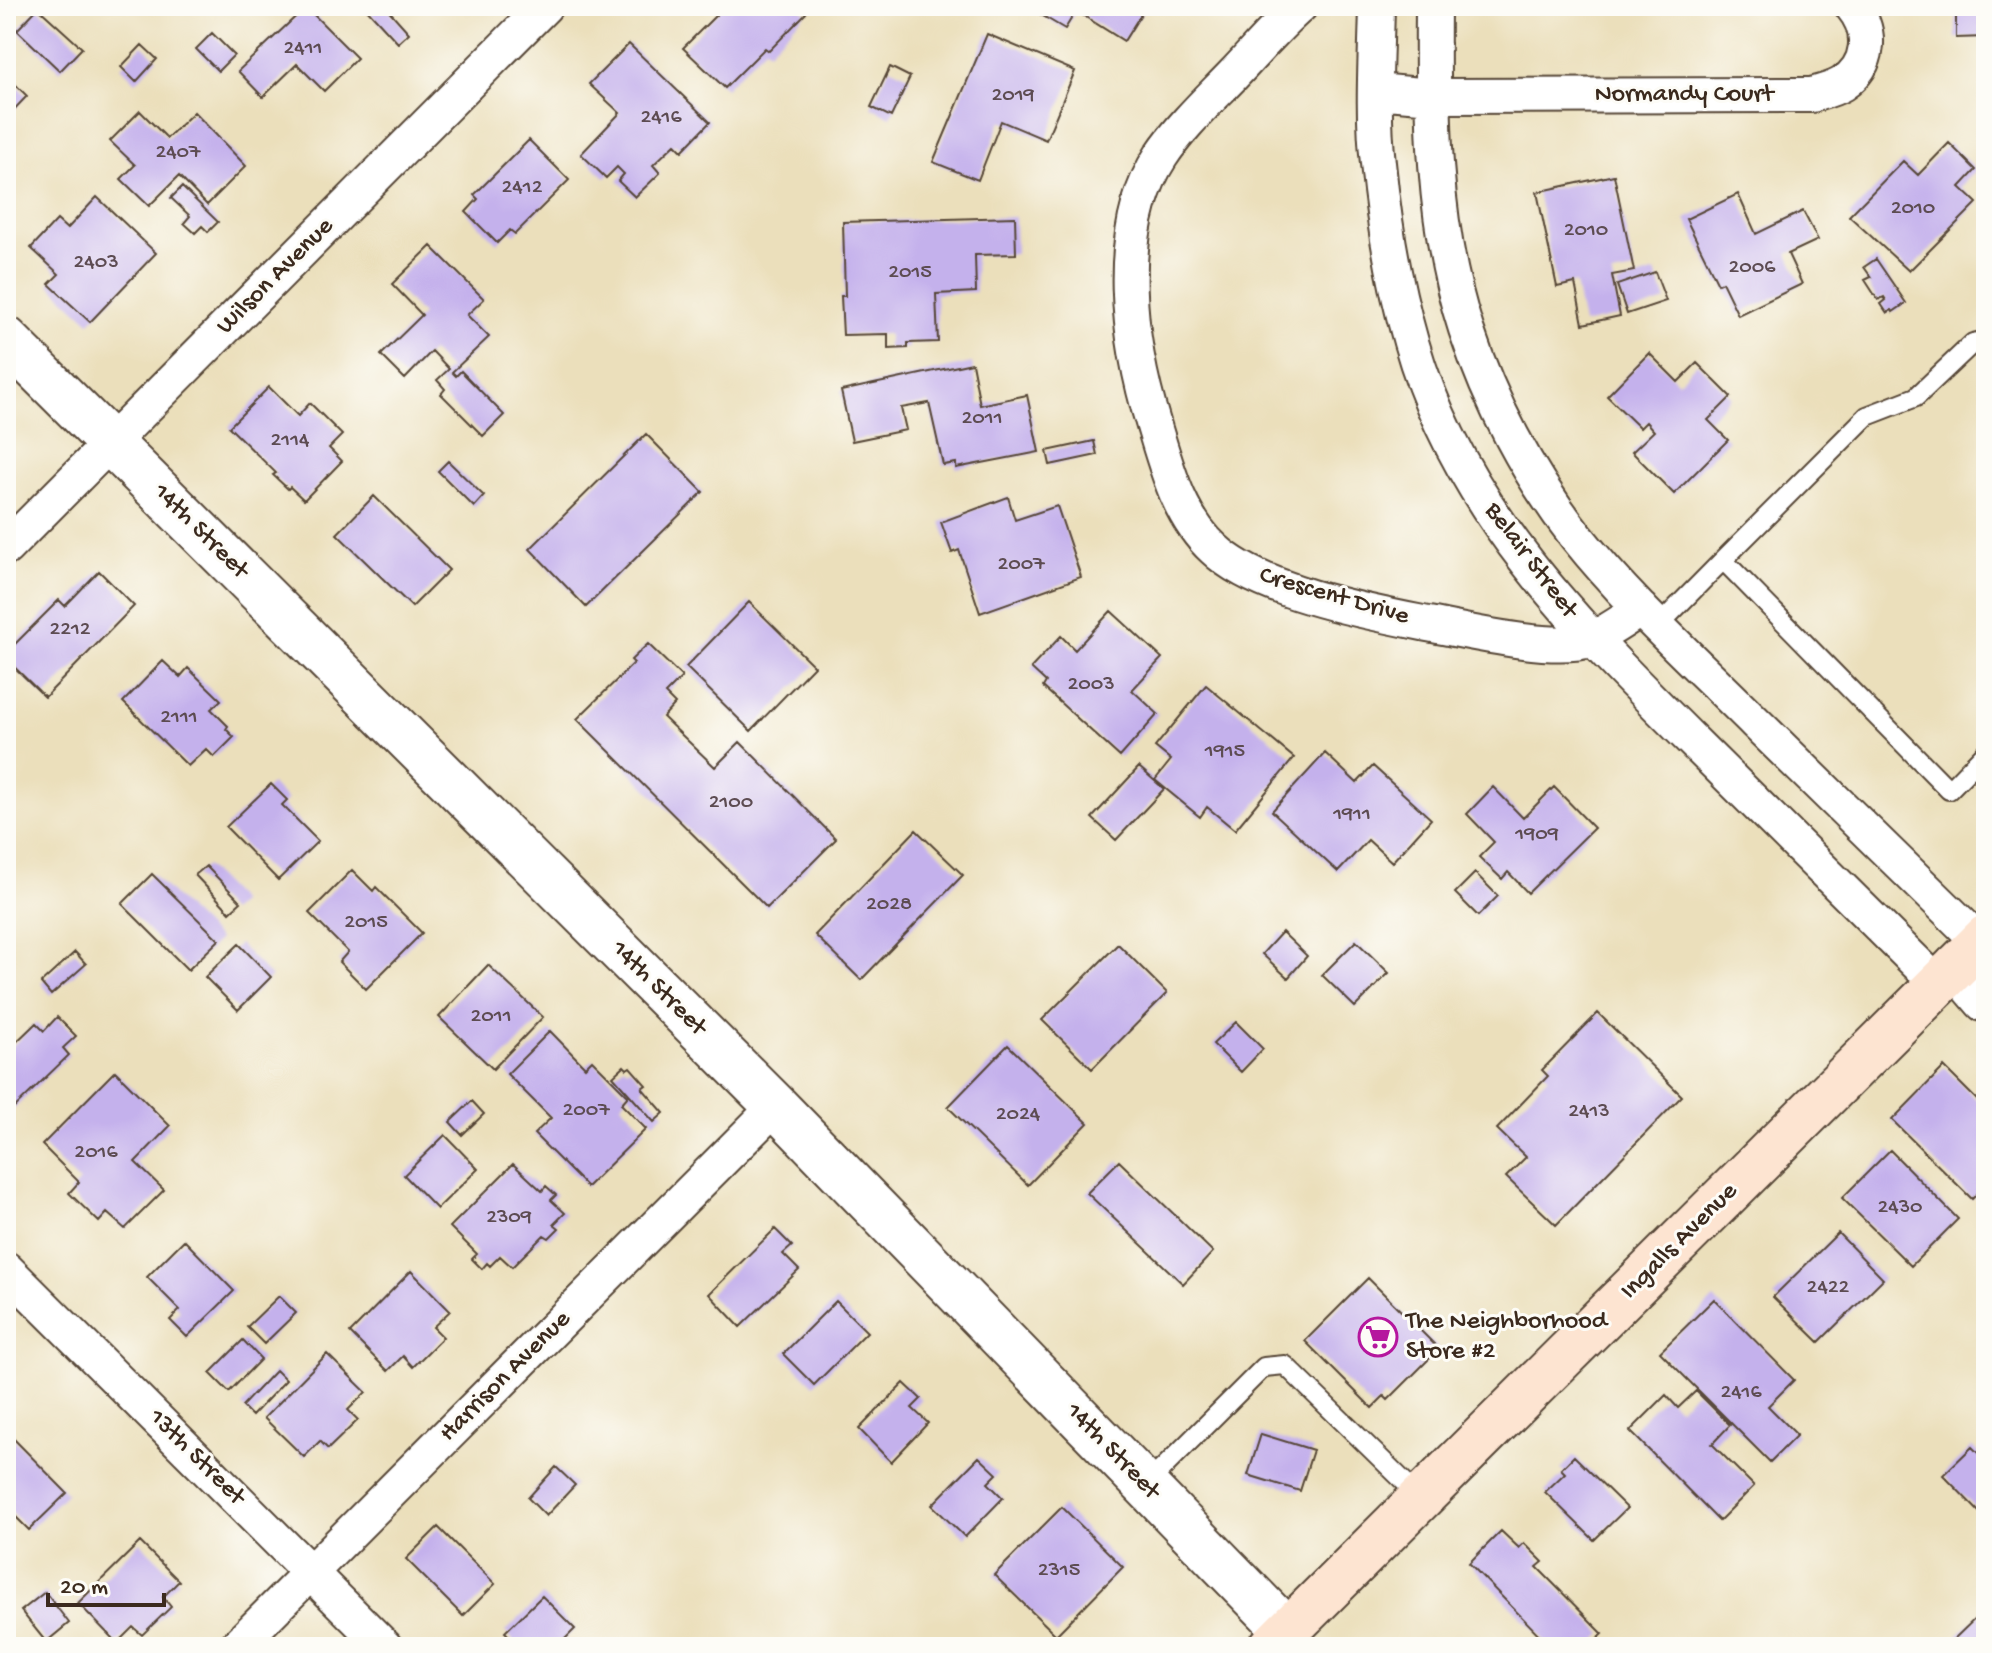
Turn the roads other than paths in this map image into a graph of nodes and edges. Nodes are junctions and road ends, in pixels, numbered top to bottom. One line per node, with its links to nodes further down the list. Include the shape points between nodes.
1 (545, 6): 10 (street, Wilson Avenue)
2 (1300, 6): 14 (street, Crescent Drive, via 1191,118 1160,158 1130,244 1128,277 1137,353 1148,408 1182,505 1214,549 1246,572 1295,591 1391,617 1506,638 1575,643)
3 (1377, 6): 6 (street, Belair Street)
4 (1433, 6): 7 (street, Belair Street)
5 (1852, 6): 7 (street, Normandy Court, via 1868,39 1864,60 1839,86 1812,95)
6 (1376, 91): 7 (street, Normandy Court); 14 (street, Belair Street, via 1377,161 1391,261 1412,344 1443,425 1488,509 1532,571)
7 (1432, 96): 13 (street, Belair Street, via 1447,251 1465,328 1494,401 1536,478 1576,536)
8 (6, 339): 10 (street, 14th Street)
9 (1986, 340): 12 (lane, via 1973,343 1916,397 1867,416)
10 (111, 444): 11 (street, Wilson Avenue); 18 (street, 14th Street)
11 (6, 548)
12 (1723, 560): 13 (lane); 15 (lane, via 1949,790)
13 (1649, 618): 14 (street, Crescent Drive); 16 (street, Belair Street)
14 (1591, 639): 16 (street, Belair Street)
15 (1986, 752)
16 (1966, 958): 17 (street, Belair Street); 21 (main road, Ingalls Avenue)
17 (1986, 1000)
18 (776, 1106): 20 (street, 14th Street); 22 (street, Harrison Avenue)
19 (6, 1269): 22 (street, 13th Street)
20 (1145, 1486): 21 (lane, via 1264,1367 1285,1365); 23 (street, 14th Street)
21 (1421, 1498): 23 (main road, Ingalls Avenue)
22 (310, 1572): 24 (street, Harrison Avenue); 25 (street, 13th Street)
23 (1287, 1642)
24 (236, 1647)
25 (385, 1647)

